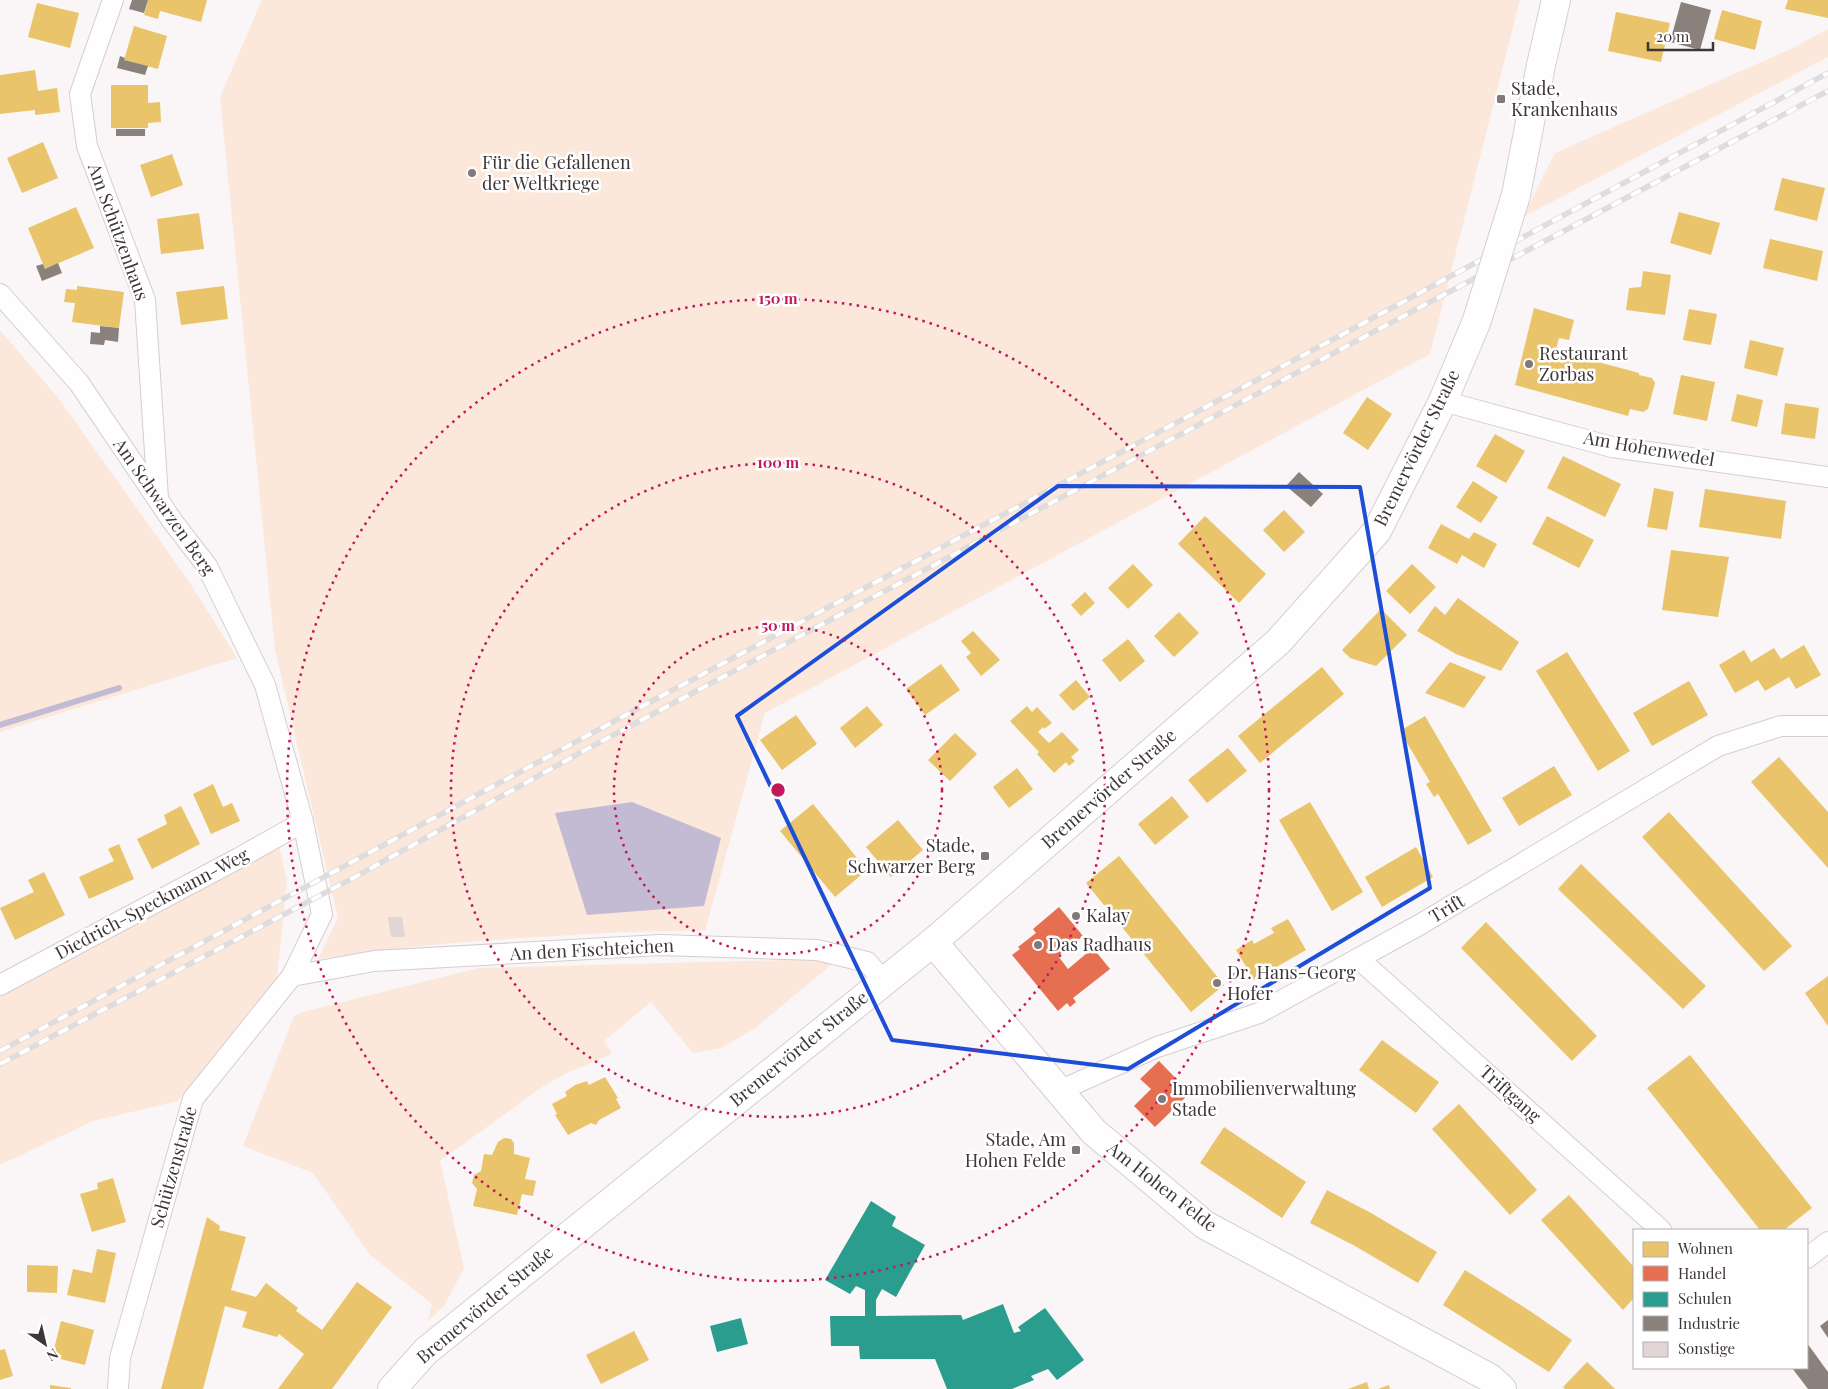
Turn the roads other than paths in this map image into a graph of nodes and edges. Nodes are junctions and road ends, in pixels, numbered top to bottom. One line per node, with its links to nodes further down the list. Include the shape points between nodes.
1 (113, 0): 6 (street, Am Schützenhaus, via 80,94 87,146 145,300)
2 (1556, 0): 4 (main road, Bremervörder Straße, bridge, via 1516,195 1476,323)
3 (0, 294): 6 (street, Am Schwarzen Berg, via 79,383)
4 (1443, 401): 5 (street, Am Hohenwedel, via 1612,446); 9 (main road, Bremervörder Straße, via 1377,531 1278,642)
5 (1828, 477)
6 (159, 500): 8 (street, Am Schwarzen Berg, via 208,566 265,685)
7 (1828, 726): 10 (street, Trift, via 1781,726 1718,746)
8 (303, 822): 12 (street, Am Schwarzen Berg, via 322,914); 13 (street, Diedrich-Speckmann-Weg)
9 (933, 942): 11 (main road, Bremervörder Straße); 14 (main road, Am Hohen Felde)
10 (1359, 959): 14 (street, Trift, via 1259,1013 1157,1046); 15 (street, Triftgang)
11 (876, 971): 12 (street, An den Fischteichen, via 817,950 660,945 374,961); 19 (main road, Bremervörder Straße, via 426,1351)
12 (292, 976): 18 (street, Schützenstraße, via 193,1099 120,1358)
13 (0, 985)
14 (1059, 1091): 20 (main road, Am Hohen Felde, via 1094,1132 1205,1225 1490,1378)
15 (1660, 1229)
16 (1828, 1242): 17 (street)
17 (1808, 1257)
18 (118, 1389)
19 (392, 1389)
20 (1502, 1389)

